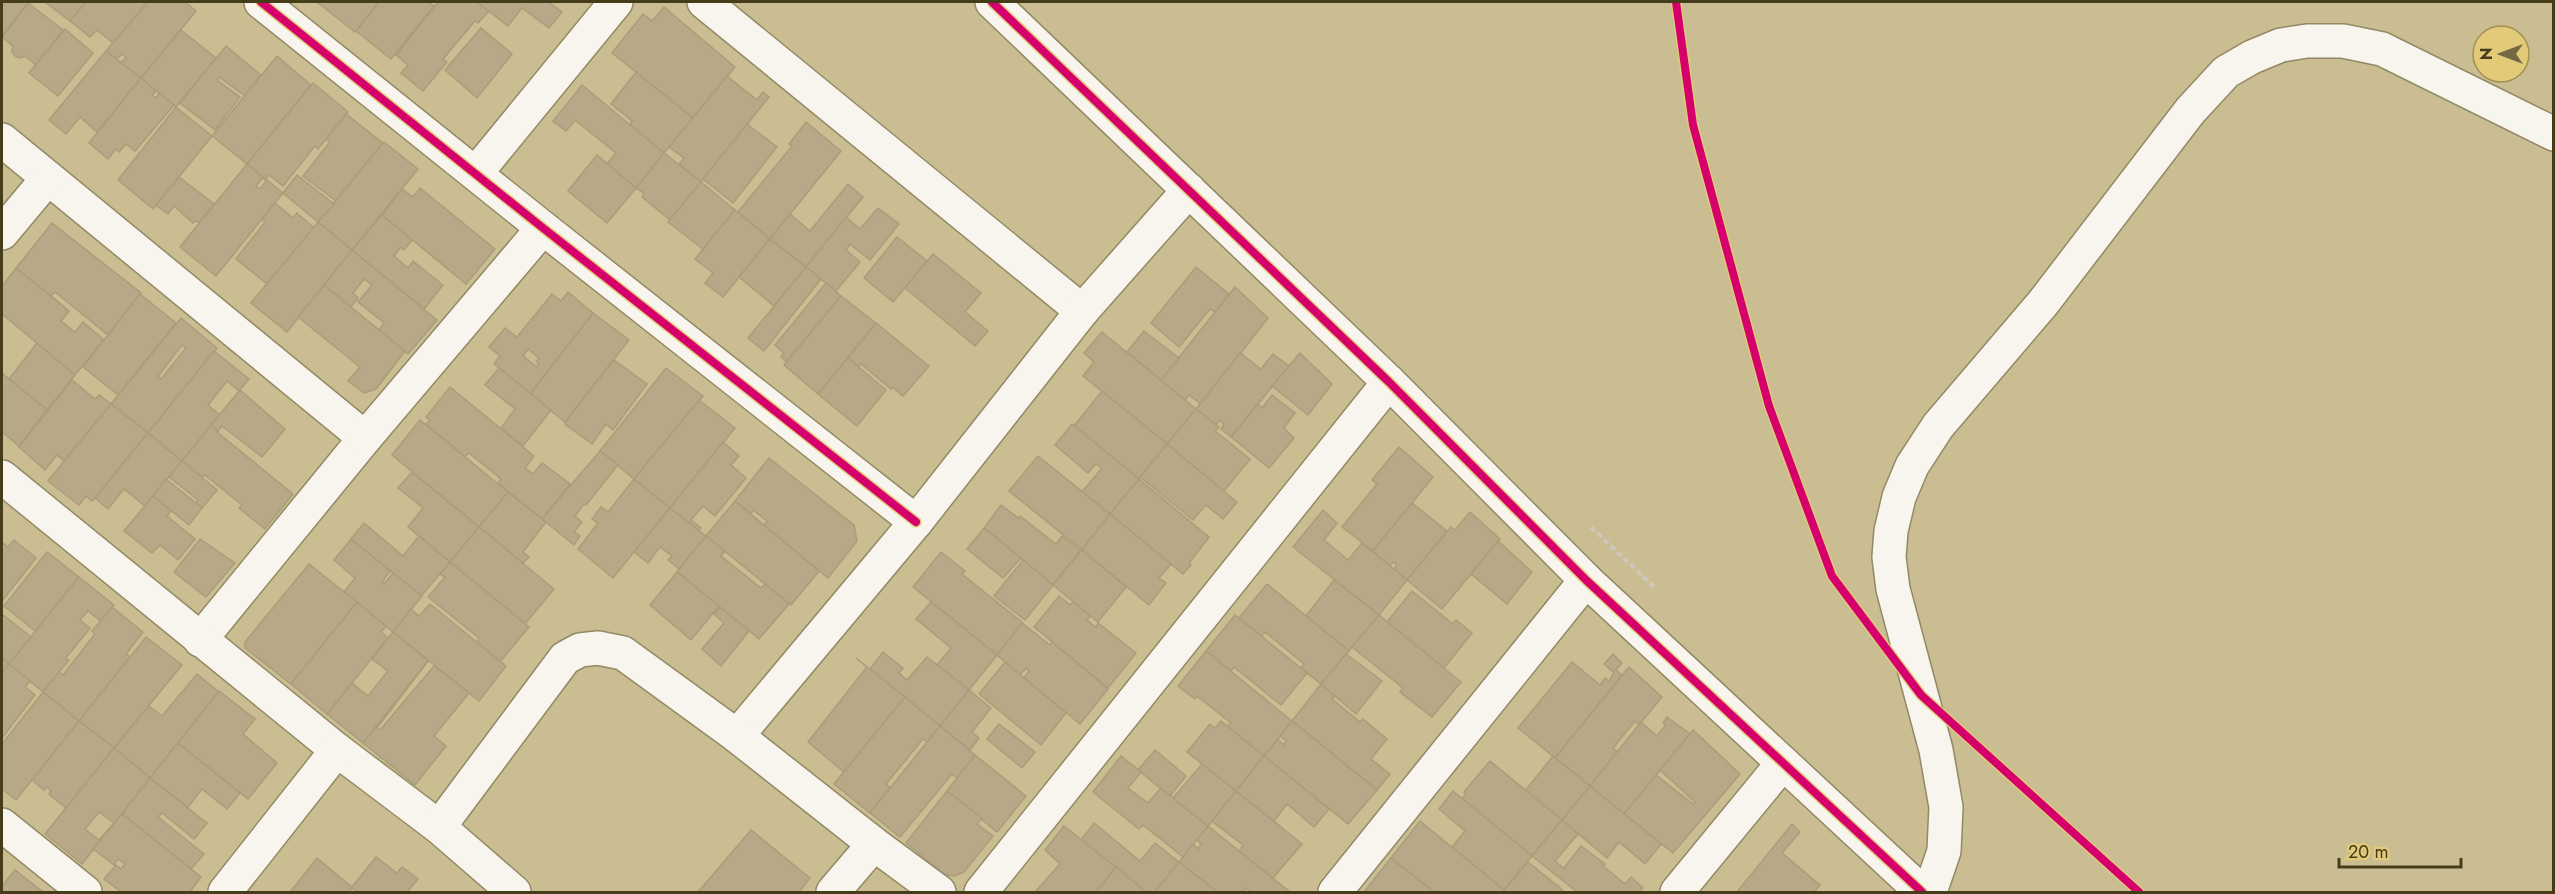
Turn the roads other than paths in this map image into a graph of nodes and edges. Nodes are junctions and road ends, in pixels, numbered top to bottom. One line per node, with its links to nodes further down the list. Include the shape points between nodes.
1 (261, 2): 7 (street)
2 (616, 2): 7 (street)
3 (704, 2): 12 (street)
4 (992, 2): 9 (street)
5 (2553, 134): 34 (street, via 2382,49 2343,41 2280,45 2252,57 2226,72 2190,111 2043,303 1938,426 1912,466 1899,497 1889,557 1893,589 1936,750 1946,807 1944,851)
6 (2, 141): 8 (street)
7 (476, 173): 10 (street)
8 (48, 178): 11 (street); 14 (street)
9 (1189, 190): 12 (street); 13 (street)
10 (543, 228): 14 (street); 16 (street)
11 (2, 233)
12 (1082, 311): 16 (street)
13 (1389, 382): 17 (street); 30 (street)
14 (365, 438): 18 (street)
15 (2, 477): 18 (street)
16 (916, 522): 19 (street)
17 (1586, 580): 21 (street); 31 (street)
18 (200, 640): 20 (street)
19 (737, 735): 23 (street, via 623,653 598,648 580,650 565,658); 24 (street)
20 (337, 750): 23 (street); 26 (street)
21 (1783, 763): 32 (street); 33 (street)
22 (2, 825): 25 (street)
23 (439, 827): 27 (street)
24 (874, 844): 28 (street); 29 (street)
25 (85, 892)
26 (225, 892)
27 (514, 892)
28 (833, 892)
29 (939, 892)
30 (981, 892)
31 (1335, 892)
32 (1677, 892)
33 (1922, 892)
34 (1930, 892)

